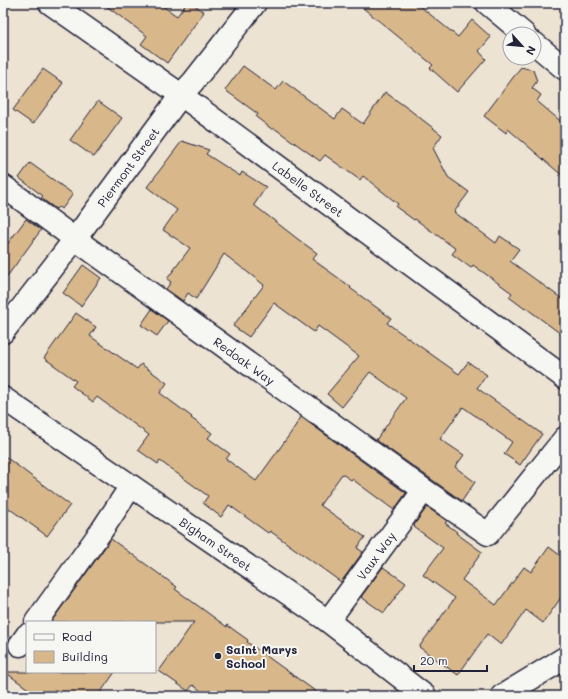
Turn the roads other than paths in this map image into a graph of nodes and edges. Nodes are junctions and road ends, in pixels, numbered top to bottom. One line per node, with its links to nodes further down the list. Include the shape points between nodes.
1 (50, 3): 7 (street, Labelle Street)
2 (255, 3): 7 (street, Piermont Street)
3 (487, 3): 4 (street)
4 (514, 26)
5 (542, 49): 6 (street)
6 (565, 69)
7 (181, 94): 9 (street, Piermont Street); 11 (street, Labelle Street)
8 (3, 186): 9 (street, Redoak Way)
9 (75, 239): 10 (street, Piermont Street); 15 (street, Redoak Way)
10 (3, 332)
11 (565, 378)
12 (3, 398): 14 (street, Bigham Street)
13 (565, 438): 15 (street, Redoak Way, via 488,534)
14 (131, 486): 16 (street); 17 (street, Bigham Street)
15 (424, 490): 17 (street, Vaux Way)
16 (37, 621)
17 (328, 621): 19 (street, Bigham Street)
18 (565, 658): 20 (street)
19 (425, 696)
20 (502, 696)

